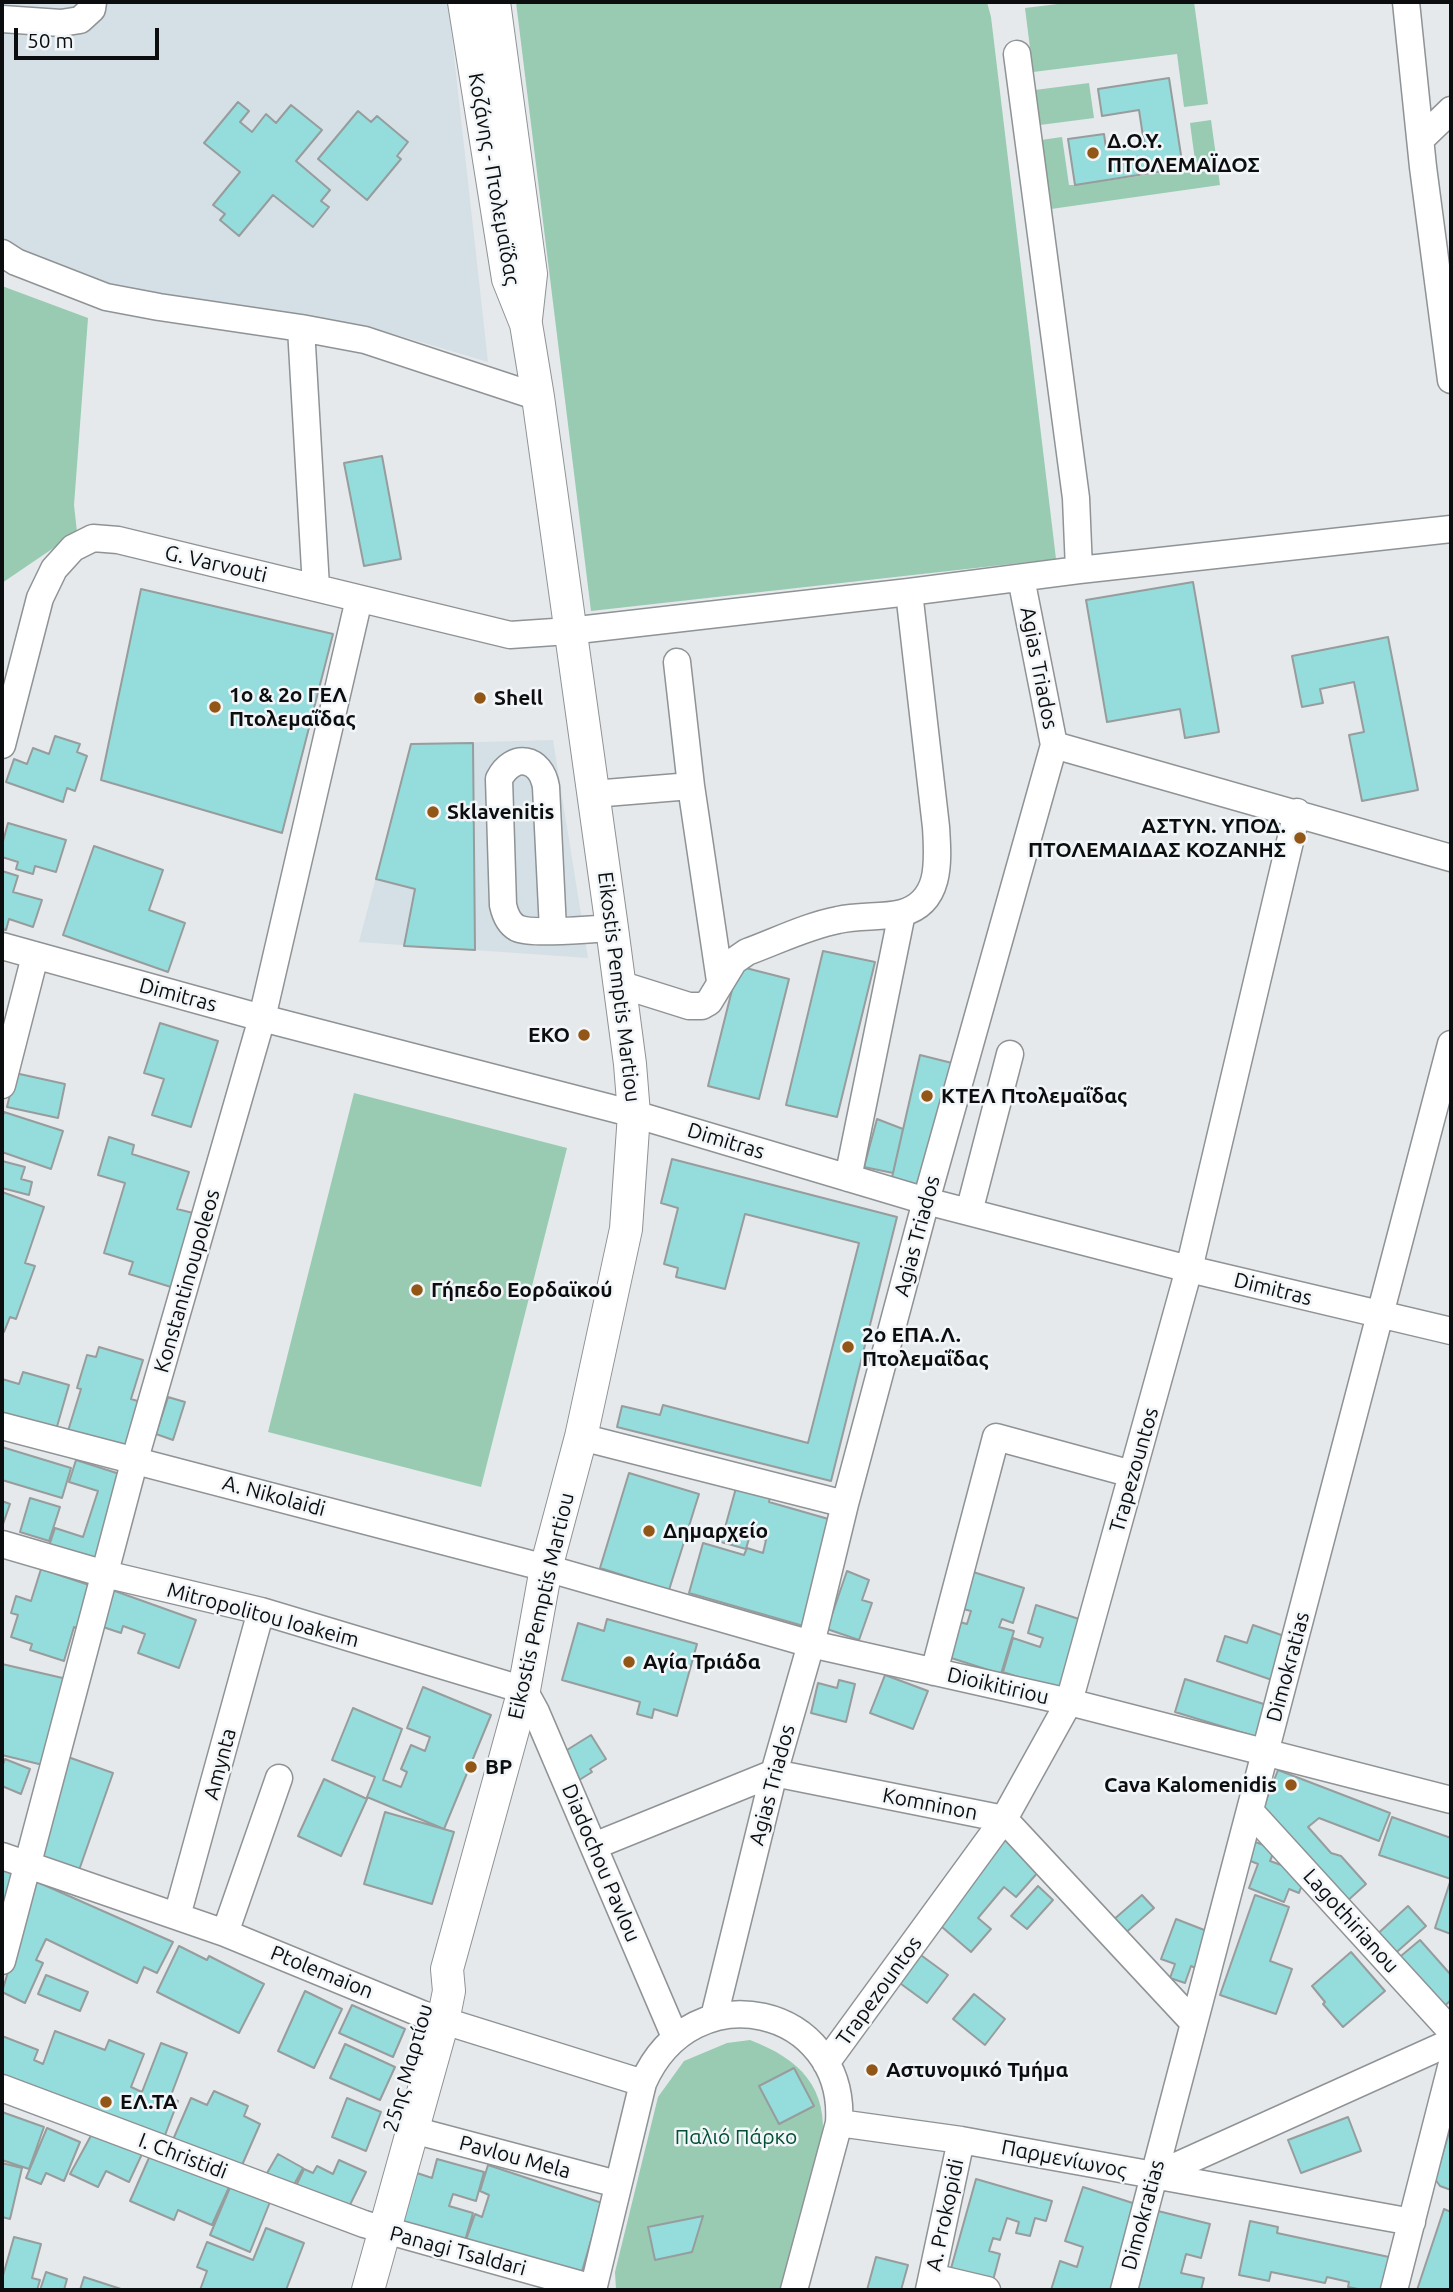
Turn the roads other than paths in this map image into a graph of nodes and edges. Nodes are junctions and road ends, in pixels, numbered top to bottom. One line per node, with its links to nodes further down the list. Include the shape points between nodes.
1 (93, 2): 5 (street, via 80,20)
2 (464, 2): 10 (main road, Κοζάνης - Πτολεμαΐδας, via 508,279)
3 (494, 2): 10 (main road, Κοζάνης - Πτολεμαΐδας, via 531,274)
4 (1406, 2): 8 (street)
5 (2, 19)
6 (1017, 54): 15 (street, via 1076,499)
7 (1451, 110): 8 (street)
8 (1421, 139): 12 (street)
9 (2, 253): 11 (street, via 106,297)
10 (526, 324): 13 (main road, Eikostis Pemptis Martiou)
11 (301, 328): 13 (street, via 365,340); 17 (street)
12 (1451, 380)
13 (538, 397): 20 (main road, Eikostis Pemptis Martiou)
14 (1451, 529): 15 (street, G. Varvouti)
15 (1079, 570): 16 (street, G. Varvouti)
16 (1021, 578): 18 (street, G. Varvouti); 23 (street, Agias Triados)
17 (316, 587): 19 (street, G. Varvouti); 22 (street, G. Varvouti, via 118,540 93,538 73,548 54,569 40,598)
18 (909, 592): 20 (street, G. Varvouti); 28 (street, via 938,858 930,895)
19 (359, 599): 20 (street, G. Varvouti, via 510,635); 35 (street, Konstantinoupoleos)
20 (569, 631): 25 (main road, Eikostis Pemptis Martiou)
21 (677, 662): 24 (street)
22 (2, 745)
23 (1054, 745): 26 (street); 41 (street, Agias Triados)
24 (691, 786): 25 (street); 33 (street)
25 (593, 794): 29 (main road, Eikostis Pemptis Martiou)
26 (1297, 813): 27 (street); 43 (street, Trapezountos)
27 (1451, 858)
28 (902, 913): 33 (street, via 836,920 747,952); 40 (street)
29 (612, 928): 30 (street); 34 (main road, Eikostis Pemptis Martiou)
30 (553, 930): 30 (street, via 516,927 503,905 499,779 507,769 525,761 539,768 546,787)
31 (2, 946): 32 (street, Dimitras)
32 (35, 956): 35 (street, Dimitras); 38 (street)
33 (720, 981): 34 (street, via 709,1002 697,1008)
34 (620, 984): 39 (main road, Eikostis Pemptis Martiou)
35 (262, 1018): 39 (street, Dimitras); 48 (street, Konstantinoupoleos)
36 (1451, 1044): 44 (street, Dimokratias)
37 (1010, 1054): 42 (street)
38 (2, 1085)
39 (634, 1114): 40 (street, Dimitras); 47 (main road, Eikostis Pemptis Martiou, via 626,1229)
40 (848, 1178): 41 (street, Dimitras)
41 (926, 1201): 42 (street, Dimitras); 50 (street, Agias Triados)
42 (969, 1212): 43 (street, Dimitras)
43 (1189, 1269): 44 (street, Dimitras); 49 (street, Trapezountos)
44 (1380, 1315): 45 (street, Dimitras); 59 (street, Dimokratias)
45 (1451, 1331)
46 (2, 1426): 48 (street, A. Nikolaidi)
47 (581, 1437): 50 (street); 52 (main road, Eikostis Pemptis Martiou)
48 (135, 1459): 52 (street, A. Nikolaidi); 53 (street, Konstantinoupoleos)
49 (1132, 1474): 56 (street, via 996,1437); 58 (street, Trapezountos)
50 (845, 1504): 55 (street, Agias Triados)
51 (2, 1544): 53 (street, Mitropolitou Ioakeim)
52 (545, 1568): 55 (street, Dioikitiriou); 57 (main road, Eikostis Pemptis Martiou)
53 (105, 1574): 54 (street, Mitropolitou Ioakeim); 67 (street, Konstantinoupoleos)
54 (261, 1611): 57 (street, Mitropolitou Ioakeim); 68 (street, Amynta)
55 (811, 1644): 56 (street, Dioikitiriou); 60 (street, Agias Triados)
56 (934, 1672): 58 (street, Dioikitiriou)
57 (524, 1690): 65 (street, Diadochou Pavlou); 71 (main road, Eikostis Pemptis Martiou)
58 (1069, 1702): 59 (street, Dioikitiriou); 64 (street, Trapezountos)
59 (1265, 1751): 62 (street, Dioikitiriou); 63 (street, Dimokratias)
60 (774, 1773): 64 (street, Komninon); 65 (street); 73 (street, Agias Triados)
61 (279, 1778): 69 (street)
62 (1451, 1800)
63 (1250, 1811): 74 (street, Dimokratias); 75 (street, Lagothirianou)
64 (1004, 1819): 74 (street, Komninon); 78 (street, Trapezountos)
65 (594, 1846): 76 (street, Diadochou Pavlou)
66 (2, 1856): 67 (street, Ptolemaion)
67 (27, 1866): 68 (street, Ptolemaion); 70 (street, Konstantinoupoleos)
68 (177, 1916): 69 (street, Ptolemaion)
69 (225, 1933): 72 (street, Ptolemaion)
70 (2, 1961)
71 (447, 1969): 72 (main road, 25ης Μαρτίου, via 449,1991)
72 (432, 2017): 80 (street, Ptolemaion); 83 (main road, 25ης Μαρτίου); 88 (main road, 25ης Μαρτίου)
73 (714, 2017): 76 (street); 78 (street, via 745,2014 777,2021 806,2039)
74 (1194, 2023): 85 (street, Dimokratias)
75 (1451, 2031)
76 (675, 2038): 80 (street, via 659,2054)
77 (1451, 2042): 85 (street)
78 (826, 2063): 82 (street, via 838,2096)
79 (1451, 2067): 87 (street)
80 (643, 2083): 86 (street)
81 (2, 2088): 88 (street, I. Christidi)
82 (839, 2123): 84 (street, Παρμενίωνος); 93 (street)
83 (413, 2130): 86 (street, Pavlou Mela); 88 (main road, 25ης Μαρτίου)
84 (961, 2140): 85 (street, Παρμενίωνος); 89 (street, A. Prokopidi)
85 (1154, 2176): 87 (street, Παρμενίωνος); 95 (street, Dimokratias)
86 (617, 2184): 90 (street)
87 (1412, 2222): 96 (street)
88 (374, 2227): 90 (street, Panagi Tsaldari); 91 (main road, 25ης Μαρτίου); 92 (main road, 25ης Μαρτίου)
89 (931, 2284): 94 (street)
90 (593, 2289)
91 (346, 2290)
92 (368, 2290)
93 (794, 2290)
94 (987, 2290)
95 (1124, 2290)
96 (1394, 2290)

